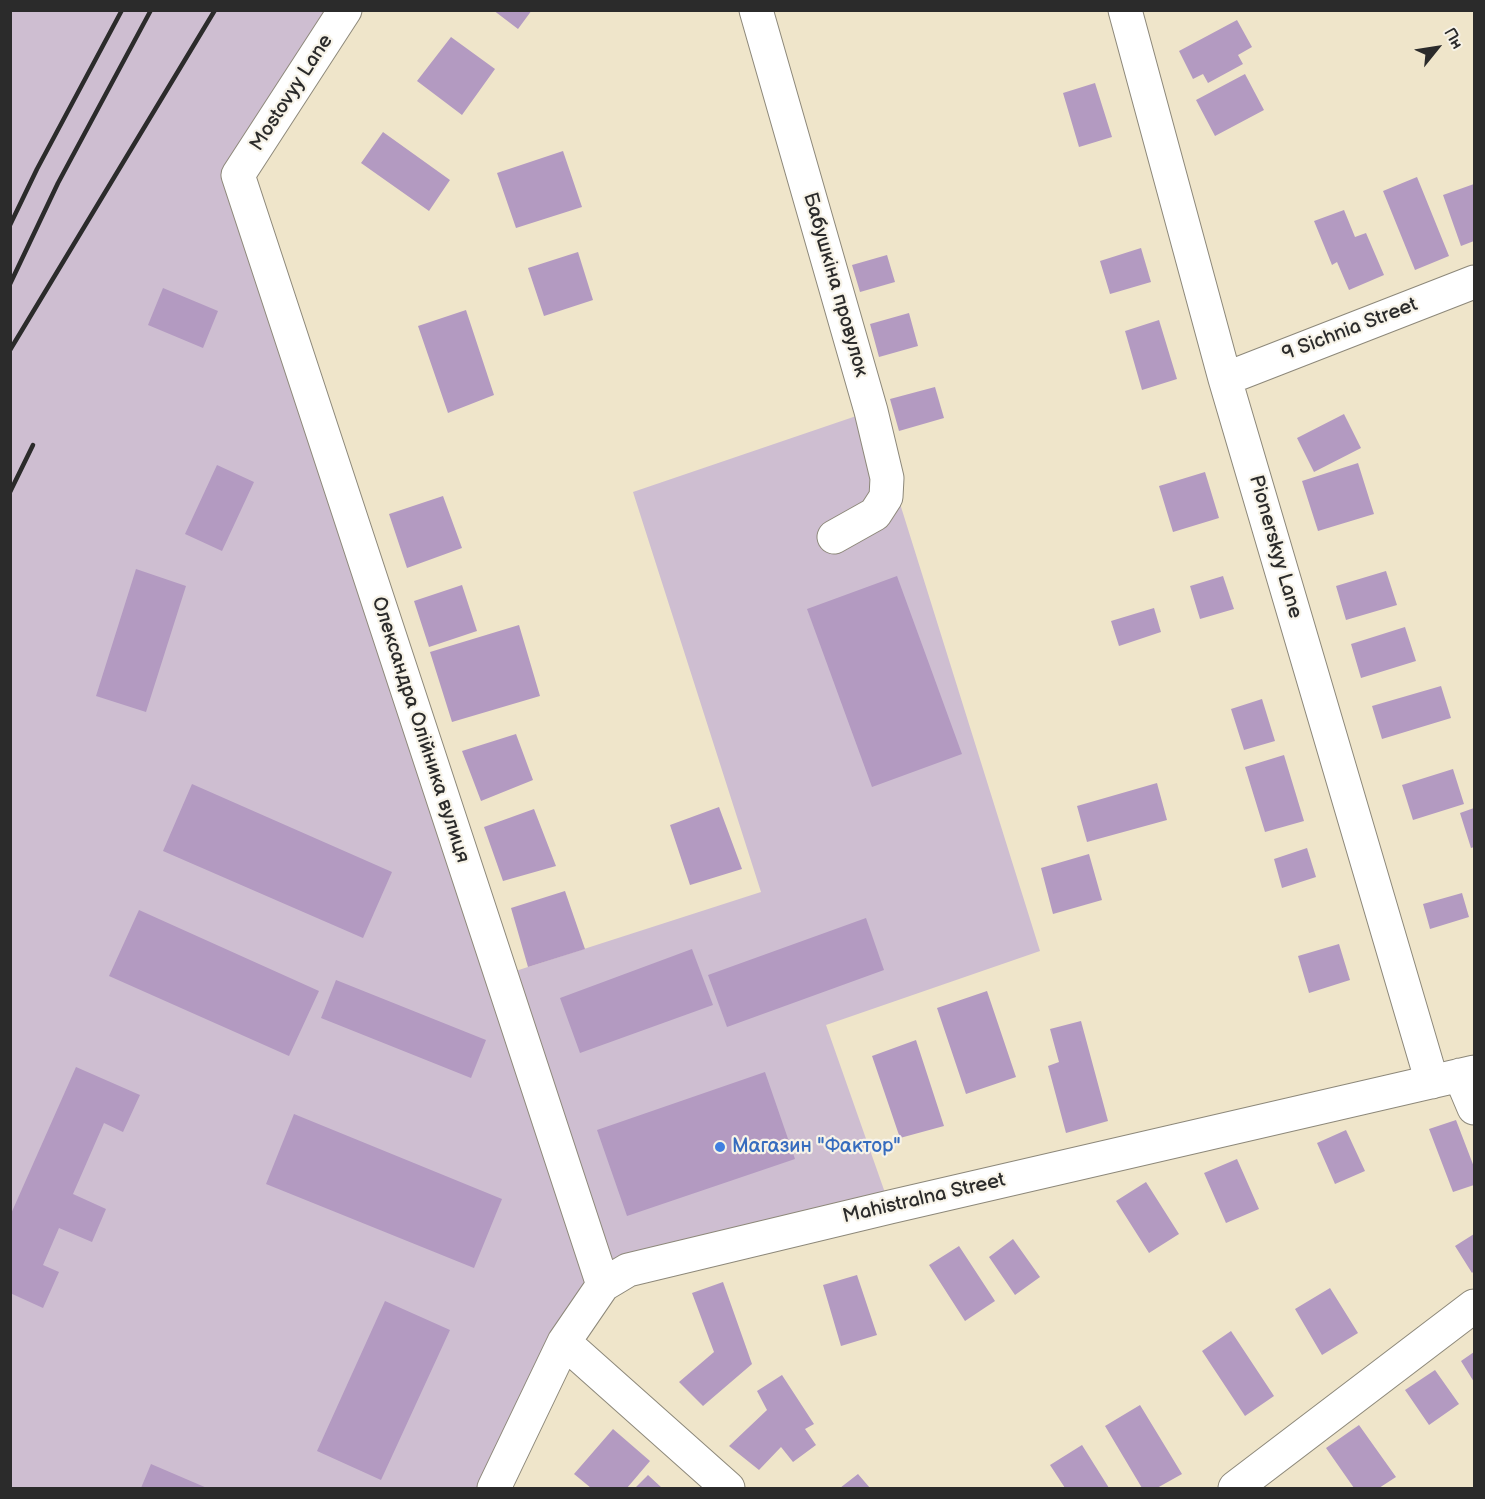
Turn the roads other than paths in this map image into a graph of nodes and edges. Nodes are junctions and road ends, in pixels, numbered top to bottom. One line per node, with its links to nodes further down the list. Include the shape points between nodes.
1 (345, 10): 4 (street, Mostovyy Lane)
2 (756, 10): 7 (street, Бабушкіна провулок, via 887,478 886,497 875,514)
3 (1125, 10): 6 (street, Pionerskyy Lane)
4 (238, 175): 10 (street, Олександра Олійника вулиця)
5 (1474, 282): 6 (street, 9 Sichnia Street)
6 (1225, 379): 8 (street, Pionerskyy Lane)
7 (834, 537)
8 (1456, 1076): 9 (street, Pionerskyy Lane); 10 (street, Mahistralna Street, via 628,1270)
9 (1474, 1108)
10 (603, 1285): 12 (street, Mahistralna Street)
11 (1474, 1306): 15 (street)
12 (564, 1342): 13 (street, Mahistralna Street); 14 (street)
13 (494, 1488)
14 (728, 1488)
15 (1235, 1488)

